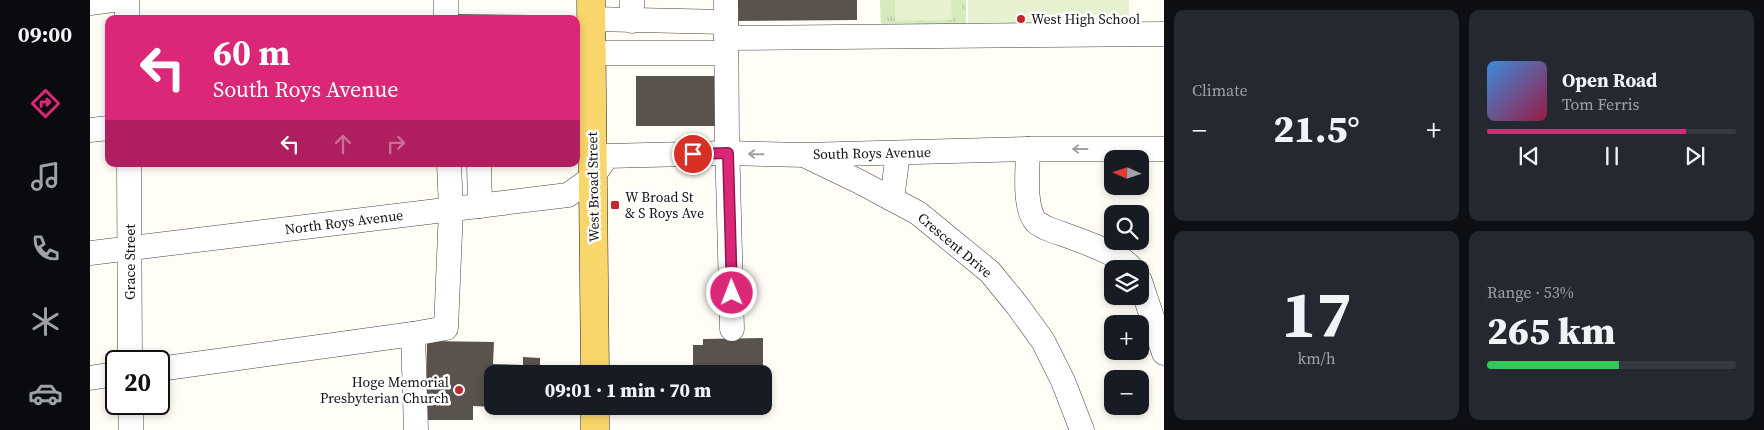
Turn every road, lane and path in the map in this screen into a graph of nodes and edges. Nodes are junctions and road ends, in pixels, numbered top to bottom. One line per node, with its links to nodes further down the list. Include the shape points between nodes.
1 (113, 0): 4 (street)
2 (127, 0): 7 (street)
3 (446, 0): 8 (street)
4 (90, 3)
5 (591, 10): 6 (street); 12 (main road, West Broad Street)
6 (632, 10): 9 (street)
7 (127, 15)
8 (446, 15)
9 (667, 21): 10 (street); 13 (street)
10 (726, 28): 11 (street); 13 (street); 19 (street)
11 (1164, 34)
12 (591, 53): 13 (street); 14 (main road, West Broad Street)
13 (668, 53)
14 (584, 85): 25 (main road, West Broad Street)
15 (105, 128): 16 (street)
16 (90, 130)
17 (1164, 148): 18 (street, South Roys Avenue, one-way to 18)
18 (1028, 149): 20 (street, South Roys Avenue); 31 (street, via 1028,196 1036,222)
19 (728, 153): 21 (street, South Roys Avenue, one-way to 19); 25 (street, South Roys Avenue, via 607,156); 33 (street)
20 (898, 153): 21 (street, South Roys Avenue); 26 (street)
21 (804, 155): 26 (street, Crescent Drive)
22 (128, 167): 29 (street, Grace Street)
23 (449, 167): 28 (street)
24 (479, 167): 27 (street)
25 (592, 178): 27 (street, North Roys Avenue, via 568,194); 37 (main road, West Broad Street)
26 (892, 199): 46 (street, Crescent Drive, via 925,219 990,272 1006,291 1043,341)
27 (480, 206): 28 (street, North Roys Avenue)
28 (451, 210): 29 (street, North Roys Avenue); 34 (street, via 446,328)
29 (130, 248): 30 (street, North Roys Avenue); 35 (street, Grace Street)
30 (90, 253)
31 (1122, 260)
32 (1148, 305): 36 (street)
33 (732, 329)
34 (413, 334): 38 (street); 44 (street)
35 (130, 350)
36 (1164, 353)
37 (595, 365)
38 (170, 367)
39 (105, 376): 40 (street)
40 (90, 378)
41 (131, 415): 43 (street)
42 (595, 415): 45 (main road)
43 (131, 430)
44 (416, 430)
45 (595, 430)
46 (1082, 430)

